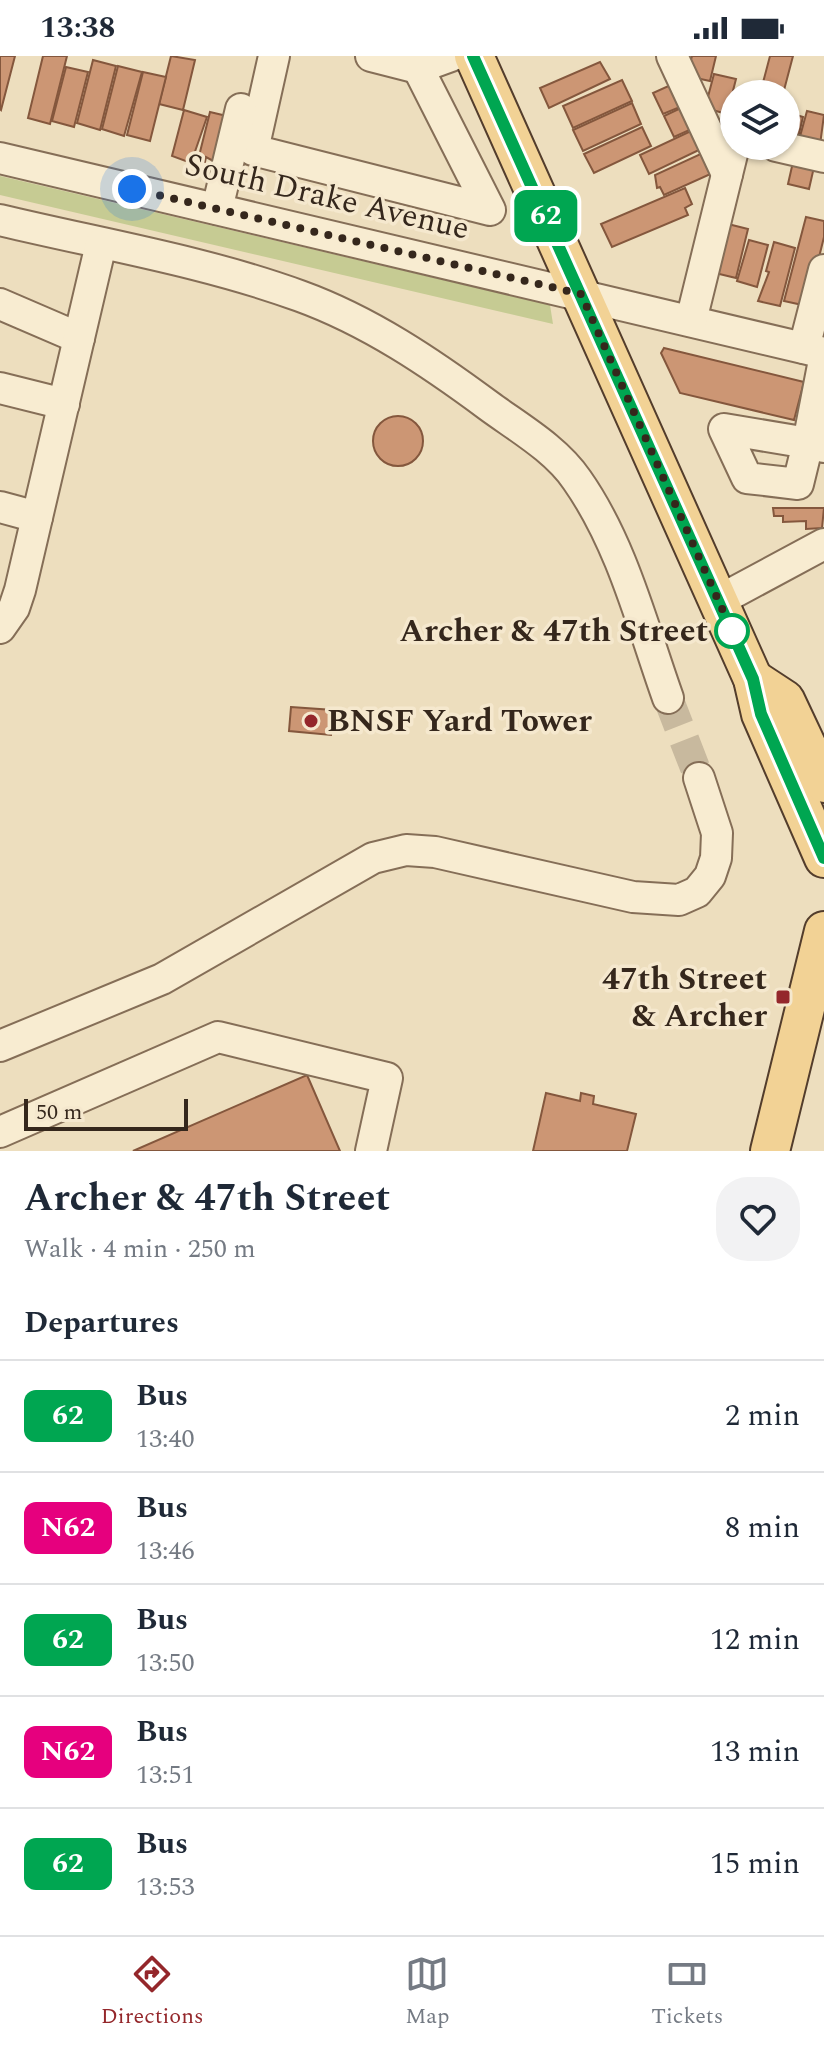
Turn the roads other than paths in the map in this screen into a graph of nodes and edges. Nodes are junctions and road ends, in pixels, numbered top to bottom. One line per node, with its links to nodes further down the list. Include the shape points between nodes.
1 (254, 56): 13 (street)
2 (274, 56): 7 (street, via 253,150 490,210)
3 (371, 56): 7 (street)
4 (451, 56): 7 (street)
5 (474, 56): 17 (main road)
6 (672, 56): 8 (street)
7 (418, 68)
8 (720, 133)
9 (800, 152): 10 (street)
10 (824, 157)
11 (0, 158): 13 (street, South Drake Avenue)
12 (731, 160): 19 (street)
13 (217, 209): 17 (street, South Drake Avenue)
14 (0, 220): 15 (street)
15 (101, 244): 20 (street); 31 (street, via 244,277 303,297 419,357 539,441 576,478 609,533)
16 (824, 270): 21 (street)
17 (581, 294): 19 (street, South Drake Avenue); 28 (main road)
18 (0, 304): 20 (street)
19 (691, 321): 21 (street, South Drake Avenue)
20 (79, 338): 23 (street)
21 (817, 354): 24 (street)
22 (0, 388): 23 (street)
23 (64, 404): 26 (street)
24 (816, 445)
25 (0, 507): 26 (street)
26 (37, 517): 29 (street, via 14,608)
27 (824, 544): 28 (street)
28 (718, 601): 30 (main road)
29 (0, 628)
30 (753, 679): 32 (main road); 36 (main road, via 761,714)
31 (668, 698)
32 (785, 700): 33 (main road); 35 (main road)
33 (824, 716)
34 (699, 778): 38 (street, via 717,833 716,858 697,892 679,900 633,897 406,850 373,858 162,979)
35 (824, 783)
36 (824, 858)
37 (824, 931): 41 (main road)
38 (0, 1046)
39 (0, 1132): 40 (street, via 218,1037 387,1078)
40 (371, 1151)
41 (770, 1151)

